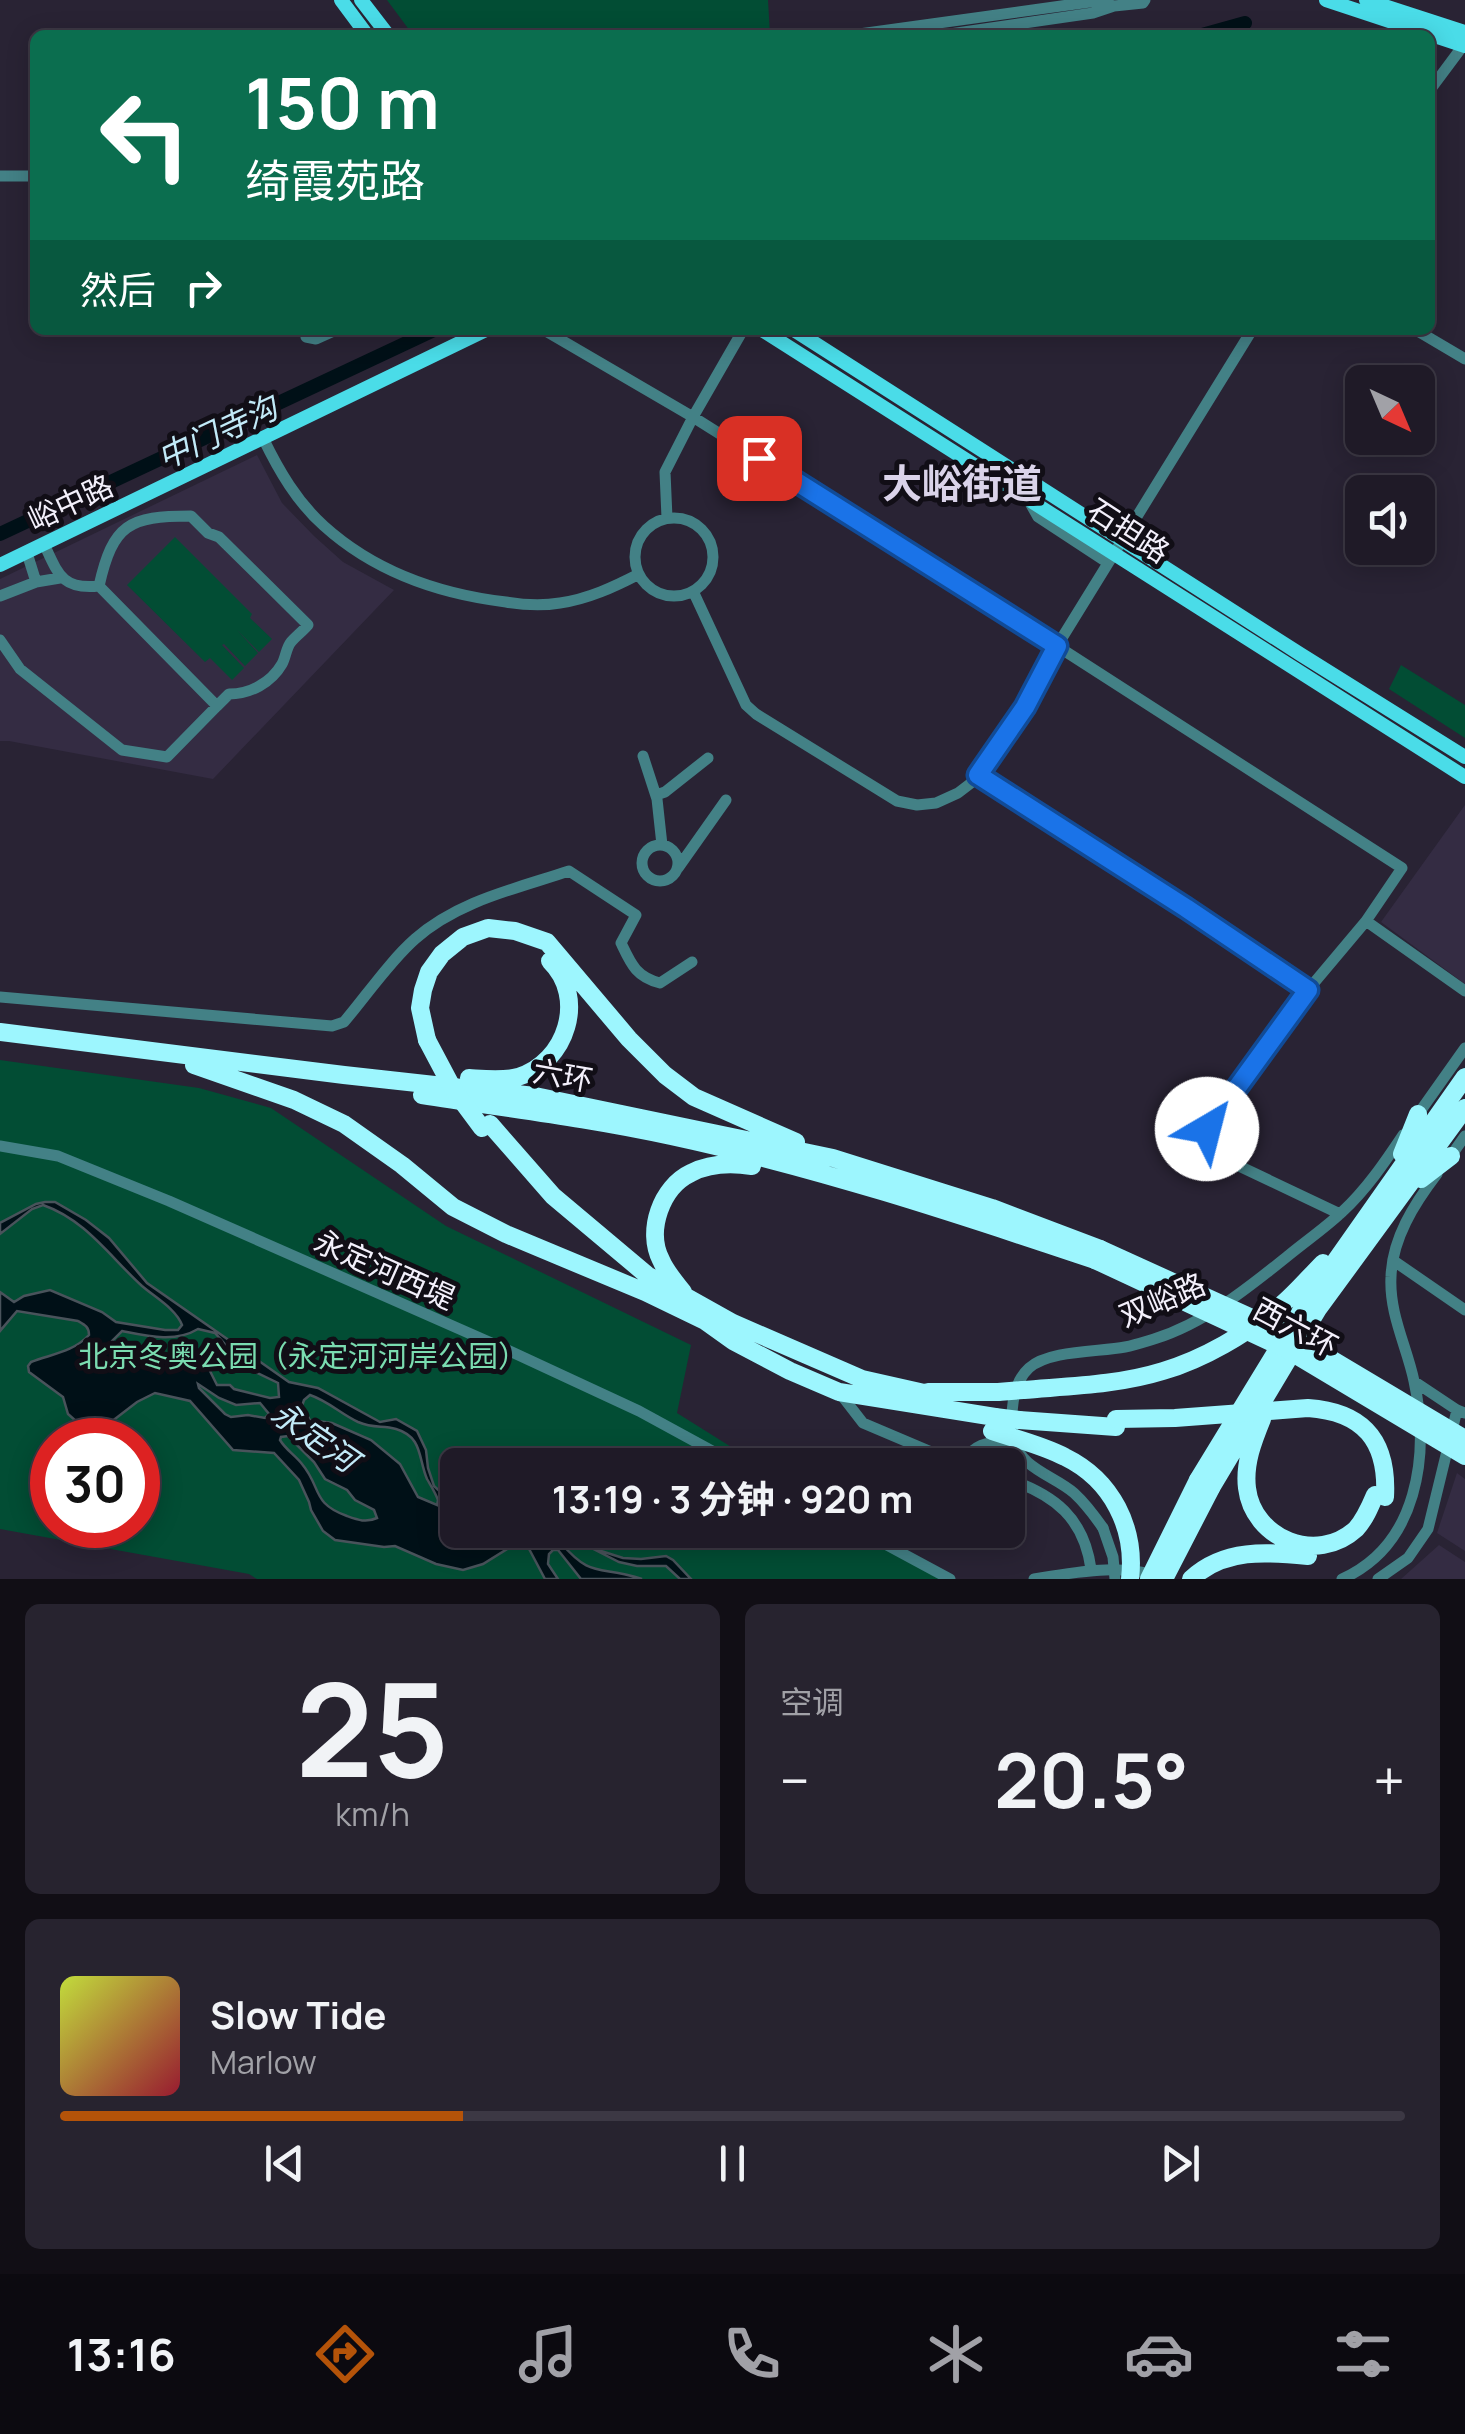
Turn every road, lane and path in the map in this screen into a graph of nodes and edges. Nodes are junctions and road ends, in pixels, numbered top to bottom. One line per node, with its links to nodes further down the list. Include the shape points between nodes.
1 (340, 0): 7 (main road)
2 (361, 0): 8 (main road)
3 (1145, 0): 6 (street)
4 (1326, 0): 11 (main road)
5 (1366, 0): 13 (main road)
6 (1114, 6): 9 (street, via 1097,0); 10 (street)
7 (363, 30)
8 (384, 30)
9 (887, 30)
10 (979, 30)
11 (1428, 30)
12 (1435, 32): 13 (main road)
13 (1465, 41): 14 (street)
14 (1435, 83)
15 (0, 176): 16 (street)
16 (30, 176)
17 (324, 335): 25 (street)
18 (476, 335): 28 (main road, 峪中路)
19 (553, 335): 27 (street)
20 (741, 335): 27 (street)
21 (770, 335): 33 (main road, 石担路)
22 (802, 335): 30 (main road, 石担路)
23 (1249, 335): 30 (street)
24 (1425, 335): 26 (street)
25 (306, 338)
26 (1465, 358)
27 (693, 417): 29 (street, via 665,472); 42 (street)
28 (263, 438): 31 (main road, 峪中路); 35 (street, via 282,478 325,528 421,584 476,599 555,604 610,590)
29 (668, 518): 35 (street, via 640,537); 39 (street, via 697,524 712,545 711,572)
30 (1124, 540): 33 (street); 45 (main road, 石担路)
31 (44, 544): 32 (main road, 峪中路); 36 (street)
32 (27, 553): 34 (main road, 峪中路); 37 (street)
33 (1112, 558): 42 (street); 48 (main road, 石担路)
34 (0, 566)
35 (639, 574): 39 (street, via 656,592)
36 (60, 578): 37 (street); 38 (street)
37 (36, 582): 40 (street)
38 (99, 586): 43 (street); 43 (street, via 109,551 135,522 191,516 308,626 288,644 277,672)
39 (693, 592): 47 (street, via 756,714 897,801 936,803)
40 (0, 596)
41 (0, 640): 43 (street, via 20,669 122,750 167,757)
42 (1057, 646): 47 (street); 53 (street, via 1402,868)
43 (217, 706)
44 (642, 756): 49 (street)
45 (1465, 757)
46 (708, 758): 49 (street)
47 (978, 775): 55 (street)
48 (1465, 777)
49 (656, 795): 51 (street)
50 (726, 800): 52 (street)
51 (662, 845): 52 (street, via 676,854); 52 (street, via 646,851 642,868 655,880)
52 (675, 871)
53 (1366, 921): 55 (street); 56 (street)
54 (692, 962): 57 (street, via 660,983 646,979 621,943 636,915 568,870 441,920 413,941 344,1022 332,1026)
55 (1308, 990): 69 (street)
56 (1465, 991)
57 (0, 997)
58 (0, 1032): 63 (highway, 六环)
59 (430, 1038): 63 (highway, via 437,976 479,940 520,942 542,953 570,991 559,1045 539,1067 516,1077); 67 (highway); 73 (highway, via 420,1008 429,972 442,954 488,928 515,931 547,942 629,1039 694,1097)
60 (0, 1043): 62 (highway, 六环)
61 (1465, 1048): 66 (street, 双峪路)
62 (194, 1065): 74 (highway, 六环, via 669,1136); 82 (highway, via 344,1124 454,1207)
63 (344, 1075): 73 (highway, 六环, via 534,1096)
64 (1465, 1078): 75 (highway)
65 (1465, 1108): 75 (highway)
66 (1418, 1114): 75 (highway); 76 (street, 双峪路)
67 (486, 1126): 80 (highway, via 565,1206 648,1275); 82 (highway, via 548,1202)
68 (1190, 1126): 69 (street)
69 (1207, 1129): 76 (street, via 1220,1157)
70 (1465, 1136): 72 (street)
71 (0, 1146): 91 (street, 永定河西堤, via 58,1156 169,1201 514,1353)
72 (1451, 1156): 75 (highway); 79 (street, via 1412,1211)
73 (833, 1158): 78 (highway, 六环, via 992,1208)
74 (841, 1179): 78 (highway, 六环); 80 (highway, via 737,1164 687,1174 665,1197 654,1235 660,1259)
75 (1397, 1187): 77 (highway); 83 (highway)
76 (1340, 1214): 90 (street, 双峪路, via 1196,1321 1128,1346 1050,1358 1028,1368 1013,1400)
77 (1356, 1230): 88 (highway, bridge, via 1281,1305 1197,1357 1130,1379 1023,1390); 95 (highway, via 1306,1303)
78 (1097, 1255): 89 (highway, 西六环, bridge, via 1294,1337); 94 (highway, 西六环, bridge, via 1286,1348)
79 (1394, 1261): 81 (street); 84 (street, via 1394,1308)
80 (686, 1297): 86 (highway)
81 (1465, 1310)
82 (704, 1321): 85 (highway)
83 (1283, 1368): 95 (highway); 97 (highway, via 1247,1466 1253,1510 1266,1528 1282,1540 1320,1546 1355,1529)
84 (1414, 1382): 87 (street); 107 (street, via 1420,1440 1410,1505 1398,1533 1376,1558)
85 (839, 1392): 86 (highway); 92 (street, via 863,1424)
86 (911, 1397): 88 (highway); 88 (highway)
87 (1461, 1411): 108 (street, via 1428,1529 1408,1558)
88 (995, 1412): 97 (highway, bridge, via 1116,1423 1330,1410 1364,1428 1375,1442 1386,1476); 103 (highway, bridge, via 1104,1486 1126,1526)
89 (1465, 1439)
90 (1014, 1441): 93 (street); 102 (street, bridge, via 1030,1465 1091,1509 1113,1557)
91 (707, 1448)
92 (920, 1448)
93 (974, 1448)
94 (1465, 1456)
95 (1204, 1484): 104 (highway, bridge); 105 (highway, bridge)
96 (1025, 1485): 99 (street, via 1074,1520)
97 (1380, 1496): 106 (highway, via 1370,1528 1342,1550 1247,1554 1214,1562)
98 (892, 1548): 100 (street)
99 (1090, 1569): 101 (street); 105 (street)
100 (950, 1579)
101 (1034, 1579)
102 (1115, 1579)
103 (1130, 1579)
104 (1148, 1579)
105 (1165, 1579)
106 (1191, 1579)
107 (1342, 1579)
108 (1378, 1579)

